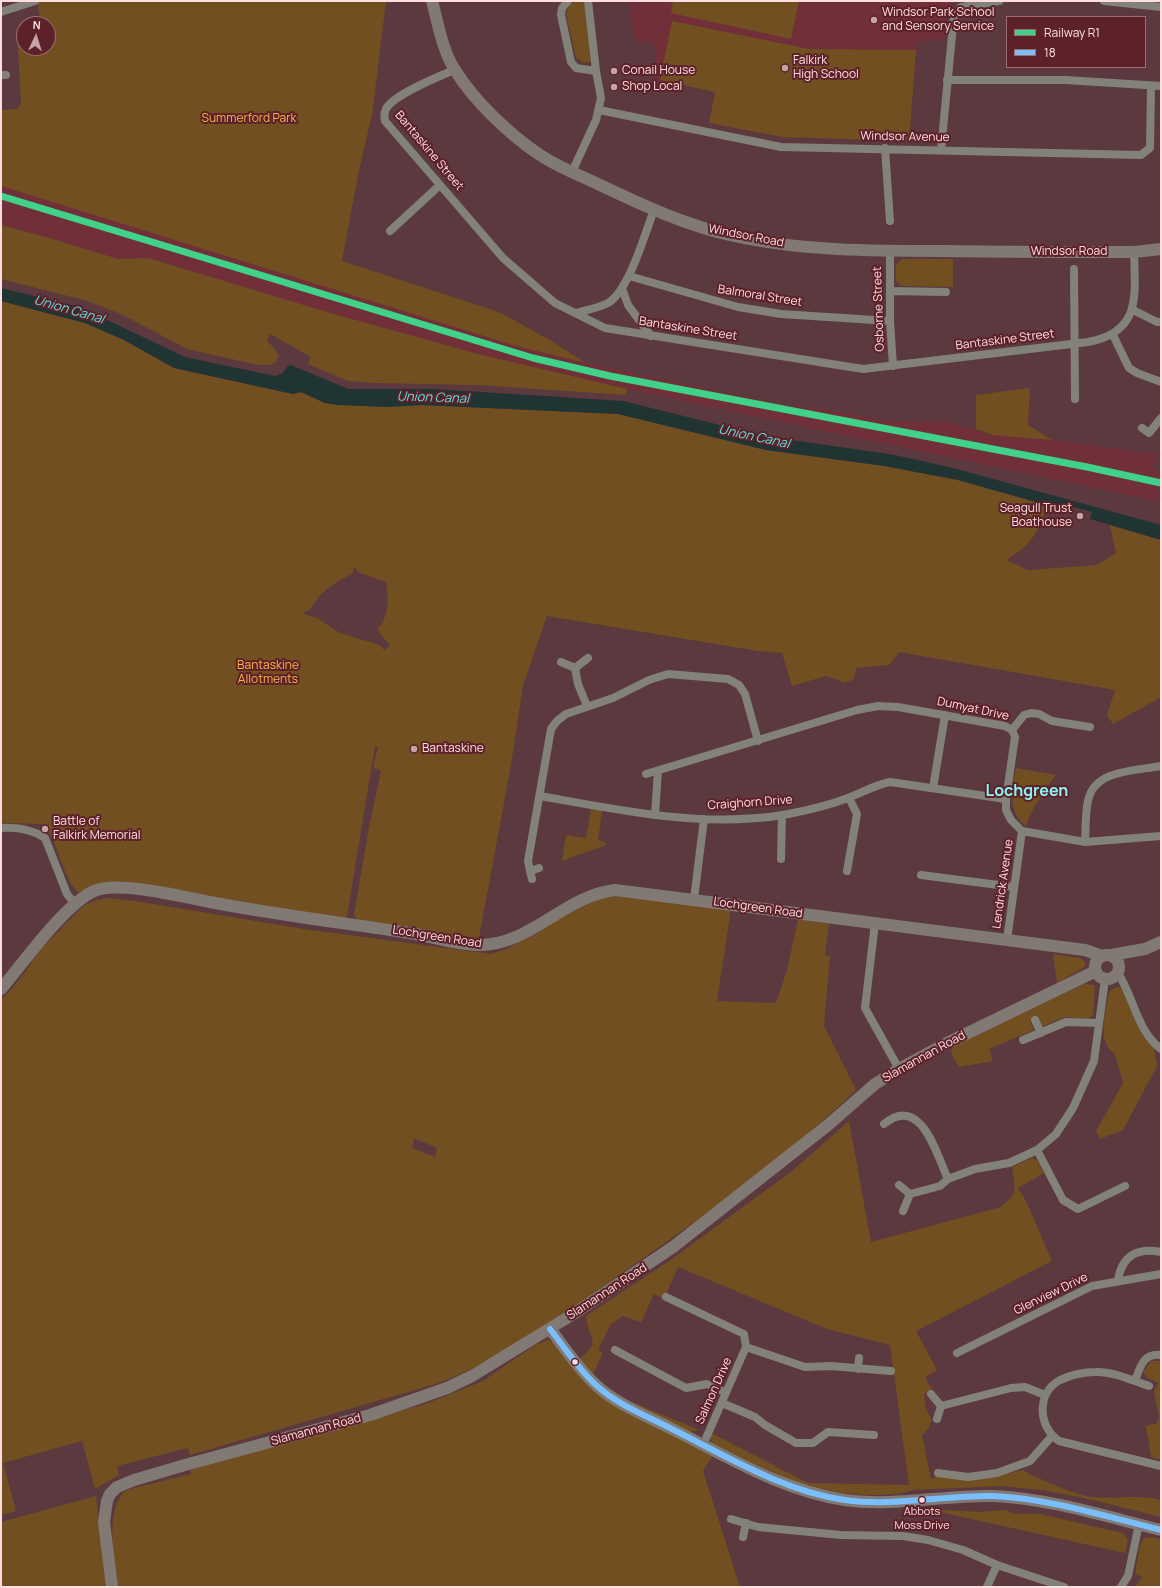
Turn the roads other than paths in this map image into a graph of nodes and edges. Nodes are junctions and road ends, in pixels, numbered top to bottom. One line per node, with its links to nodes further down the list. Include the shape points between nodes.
1 (432, 1): 9 (street, Windsor Road)
2 (568, 1): 10 (street, via 562,8 561,15 571,62 576,68)
3 (588, 1): 10 (street)
4 (999, 1): 11 (street, via 961,7 954,15)
5 (1104, 1): 7 (street)
6 (35, 2): 8 (street)
7 (1161, 7)
8 (1, 12)
9 (454, 70): 17 (street, Windsor Road, via 496,119 541,156); 18 (street, Bantaskine Street, via 410,90 389,104 384,115 385,122)
10 (596, 71): 14 (street, via 601,98)
11 (947, 80): 12 (street, via 1066,80); 16 (street)
12 (1151, 86): 13 (street); 16 (street, Windsor Avenue, via 1150,148 1141,155)
13 (1161, 86)
14 (599, 110): 15 (street, Windsor Avenue, via 781,147); 17 (street)
15 (885, 148): 16 (street, Windsor Avenue); 20 (street)
16 (941, 150)
17 (572, 172): 19 (street, Windsor Road)
18 (440, 185): 21 (street); 31 (street, Bantaskine Street, via 503,258 555,303)
19 (654, 210): 23 (street, Windsor Road, via 706,228 765,242); 26 (street)
20 (890, 221)
21 (390, 231)
22 (1161, 249): 24 (street, Windsor Road)
23 (890, 251): 24 (street, Windsor Road); 28 (street, Osborne Street)
24 (1134, 252): 30 (street)
25 (1074, 269): 36 (street)
26 (629, 276): 27 (street); 32 (street, Balmoral Street, via 738,307 781,314)
27 (622, 288): 31 (street, via 610,302); 35 (street, via 628,305)
28 (890, 291): 29 (street); 32 (street, Osborne Street)
29 (946, 292)
30 (1133, 310): 33 (street); 34 (street)
31 (576, 313): 35 (street, Bantaskine Street, via 606,328)
32 (890, 321): 37 (street, Osborne Street)
33 (1161, 322)
34 (1113, 335): 36 (street, Bantaskine Street, via 1102,340); 38 (street, via 1129,368 1136,374)
35 (651, 336): 37 (street, Bantaskine Street, via 863,369)
36 (1075, 343): 37 (street, Bantaskine Street); 39 (street)
37 (893, 366)
38 (1161, 382)
39 (1076, 399)
40 (1161, 418): 41 (street, via 1149,433)
41 (1142, 428)
42 (588, 658): 44 (street)
43 (561, 662): 44 (street)
44 (575, 668): 45 (street)
45 (586, 706): 49 (street, via 668,674 728,679 739,685 745,694); 54 (street, via 566,714 551,729)
46 (944, 715): 48 (street, Dumyat Drive, via 1005,726); 49 (street, Dumyat Drive, via 878,706 857,710); 53 (street)
47 (1090, 727): 48 (street, via 1031,713 1024,715)
48 (1012, 730): 56 (street, Dumyat Drive, via 1015,737)
49 (758, 741): 51 (street, Dumyat Drive)
50 (1161, 766): 63 (street, via 1114,774 1097,783 1088,800)
51 (658, 771): 52 (street, Dumyat Drive); 57 (street)
52 (646, 774)
53 (933, 788): 55 (street, Craighorn Drive, via 890,782 877,784); 56 (street, Craighorn Drive)
54 (540, 796): 57 (street, Craighorn Drive); 65 (street, via 528,861 531,875)
55 (849, 798): 58 (street, Craighorn Drive, via 818,808); 66 (street, via 857,814)
56 (1006, 799): 61 (street, Dumyat Drive, via 1006,810 1011,820)
57 (655, 815): 59 (street, Craighorn Drive)
58 (782, 815): 59 (street, Craighorn Drive); 64 (street)
59 (704, 819): 69 (street)
60 (1, 828): 70 (street, via 25,829 37,832 45,838 64,889)
61 (1022, 831): 63 (street); 68 (street, Lendrick Avenue)
62 (1161, 836): 63 (street)
63 (1085, 842)
64 (780, 859)
65 (539, 868)
66 (847, 871)
67 (921, 874): 68 (street)
68 (1014, 887): 72 (street, Lendrick Avenue)
69 (694, 899): 70 (street, Lochgreen Road, via 615,890 600,892 584,898 516,938 489,945 474,945 137,890 114,888 95,891); 71 (street, Lochgreen Road)
70 (75, 904): 77 (street, Lochgreen Road)
71 (875, 923): 72 (street, Lochgreen Road); 83 (street, via 865,1008)
72 (1007, 940): 75 (street, Lochgreen Road, via 1070,949)
73 (1161, 942): 74 (street, Slamannan Road)
74 (1145, 949): 75 (street, Slamannan Road); 76 (street, Slamannan Road)
75 (1102, 965): 76 (street, via 1117,960); 76 (street, Slamannan Road, via 1112,978); 79 (street); 83 (street, Slamannan Road)
76 (1119, 970): 82 (street, via 1141,1026)
77 (1, 989)
78 (1035, 1020): 80 (street)
79 (1099, 1023): 80 (street, via 1066,1022); 85 (street, via 1094,1061 1073,1108 1056,1134)
80 (1041, 1033): 81 (street)
81 (1023, 1040)
82 (1161, 1049)
83 (899, 1069): 95 (street, Slamannan Road, via 875,1084 828,1125 673,1247)
84 (884, 1124): 86 (street, via 893,1116 902,1114 917,1118 927,1132)
85 (1036, 1150): 86 (street, via 1009,1163 975,1169); 88 (street, via 1063,1200 1078,1209)
86 (948, 1179): 89 (street, via 940,1186)
87 (899, 1185): 89 (street)
88 (1124, 1186)
89 (910, 1194): 90 (street)
90 (903, 1211)
91 (1161, 1252): 93 (street, via 1142,1251 1131,1255 1123,1263)
92 (1161, 1274): 93 (street, Glenview Drive)
93 (1118, 1280): 98 (street, Glenview Drive, via 1092,1286)
94 (666, 1297): 96 (street, via 744,1334)
95 (550, 1328): 113 (street, via 581,1371 598,1387 621,1403); 122 (street, Slamannan Road, via 493,1364 447,1388 370,1415 185,1465 117,1487 107,1501 104,1522)
96 (746, 1347): 101 (street, via 800,1366); 105 (street, Salmon Drive)
97 (615, 1350): 105 (street, via 686,1388 707,1384)
98 (957, 1353)
99 (1161, 1355): 103 (street, via 1146,1358)
100 (859, 1358): 101 (street)
101 (858, 1369): 102 (street)
102 (891, 1371)
103 (1135, 1381): 104 (street); 107 (street, via 1098,1371 1081,1373 1059,1380)
104 (1149, 1386)
105 (726, 1393): 108 (street, Salmon Drive)
106 (931, 1394): 109 (street)
107 (1045, 1395): 109 (street, via 1024,1388 1011,1388); 112 (street, via 1043,1415 1047,1430)
108 (722, 1403): 111 (street, via 756,1417 796,1443 812,1443 828,1432); 113 (street, Salmon Drive)
109 (941, 1406): 110 (street)
110 (937, 1419)
111 (874, 1434)
112 (1052, 1436): 114 (street, via 1059,1441); 115 (street, via 1030,1461 997,1473 968,1477)
113 (703, 1445): 118 (street, via 794,1488 840,1499 872,1502 1013,1497)
114 (1161, 1466)
115 (938, 1473)
116 (731, 1519): 117 (street)
117 (746, 1523): 120 (street); 121 (street, via 841,1535 903,1536 928,1540 963,1550)
118 (1139, 1524): 119 (street); 125 (street, via 1128,1576)
119 (1161, 1530)
120 (743, 1537)
121 (997, 1565): 123 (street); 124 (street)
122 (112, 1587)
123 (987, 1587)
124 (1064, 1587)
125 (1121, 1587)

